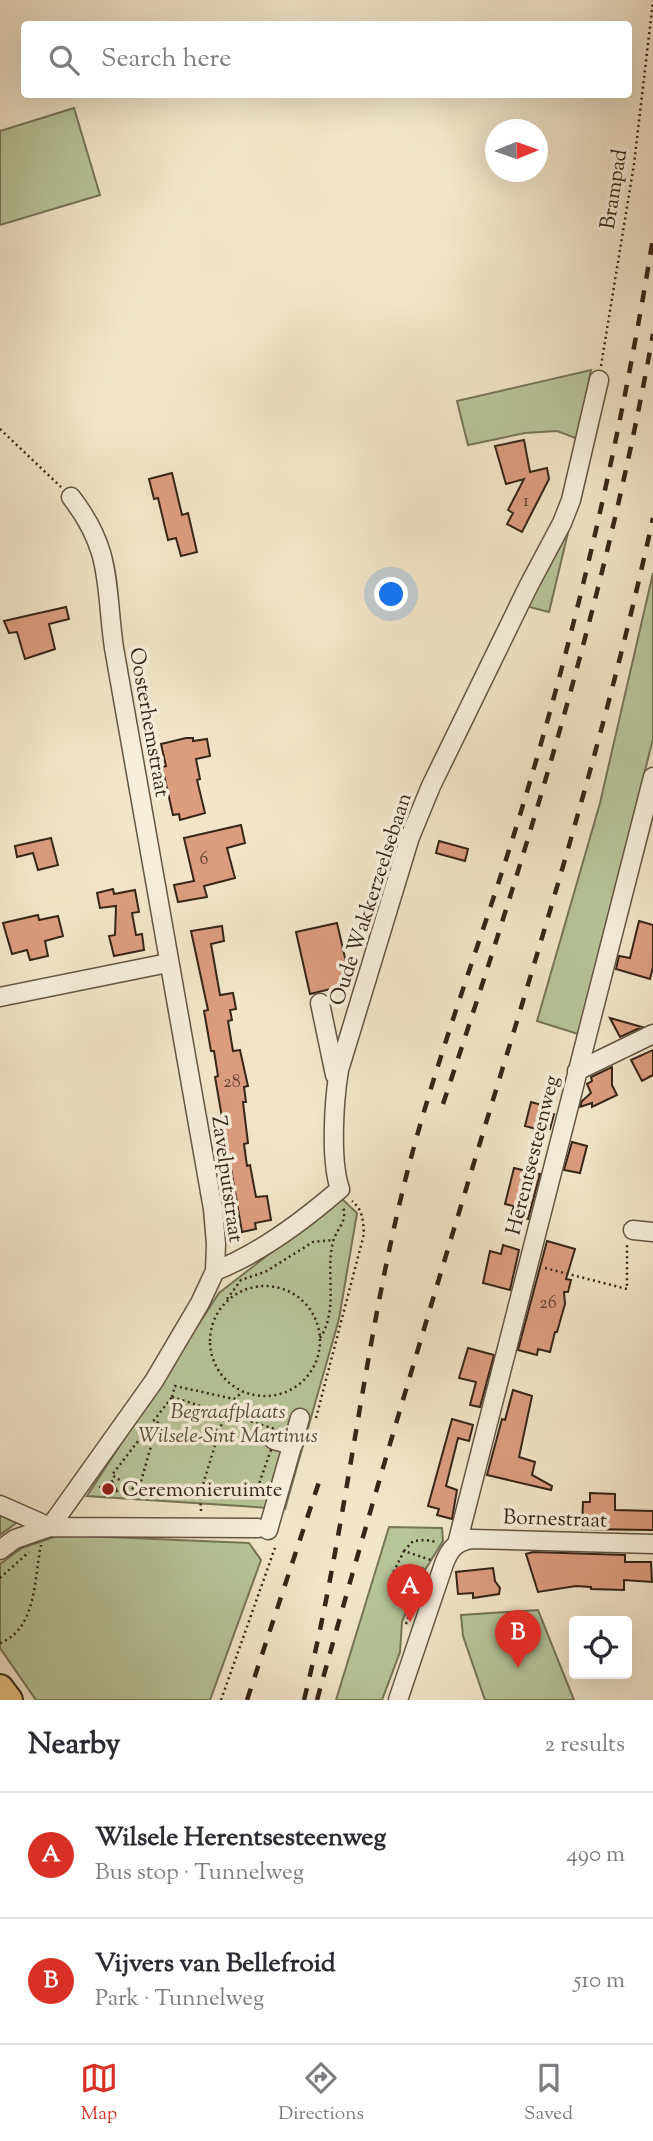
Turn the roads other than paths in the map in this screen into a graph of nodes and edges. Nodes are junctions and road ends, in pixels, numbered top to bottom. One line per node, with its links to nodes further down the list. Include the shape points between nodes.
1 (599, 380): 9 (street, Oude Wakkerzeelsebaan, via 562,523 410,837)
2 (71, 497): 4 (street, Oosterhemstraat, via 86,516 103,554 114,648)
3 (653, 777): 8 (street, Herentsesteenweg)
4 (168, 963): 5 (street); 12 (street, Zavelputstraat, via 213,1209)
5 (0, 997)
6 (320, 1003): 9 (street)
7 (653, 1034): 8 (street)
8 (577, 1071): 19 (street, Herentsesteenweg)
9 (337, 1085): 12 (street, Oude Wakkerzeelsebaan, via 336,1178 340,1189 285,1231)
10 (633, 1230): 11 (street)
11 (653, 1232)
12 (215, 1271): 17 (street, Zavelputstraat, via 154,1381)
13 (300, 1418): 15 (street)
14 (274, 1440): 15 (street)
15 (293, 1445): 17 (street, via 263,1529)
16 (0, 1505): 17 (street)
17 (50, 1527): 20 (street, via 15,1539)
18 (653, 1544): 19 (street, Bornestraat, via 472,1539)
19 (455, 1545): 23 (street, Herentsesteenweg, via 444,1564)
20 (0, 1550)
21 (0, 1688): 22 (highway)
22 (9, 1700)
23 (397, 1700)

